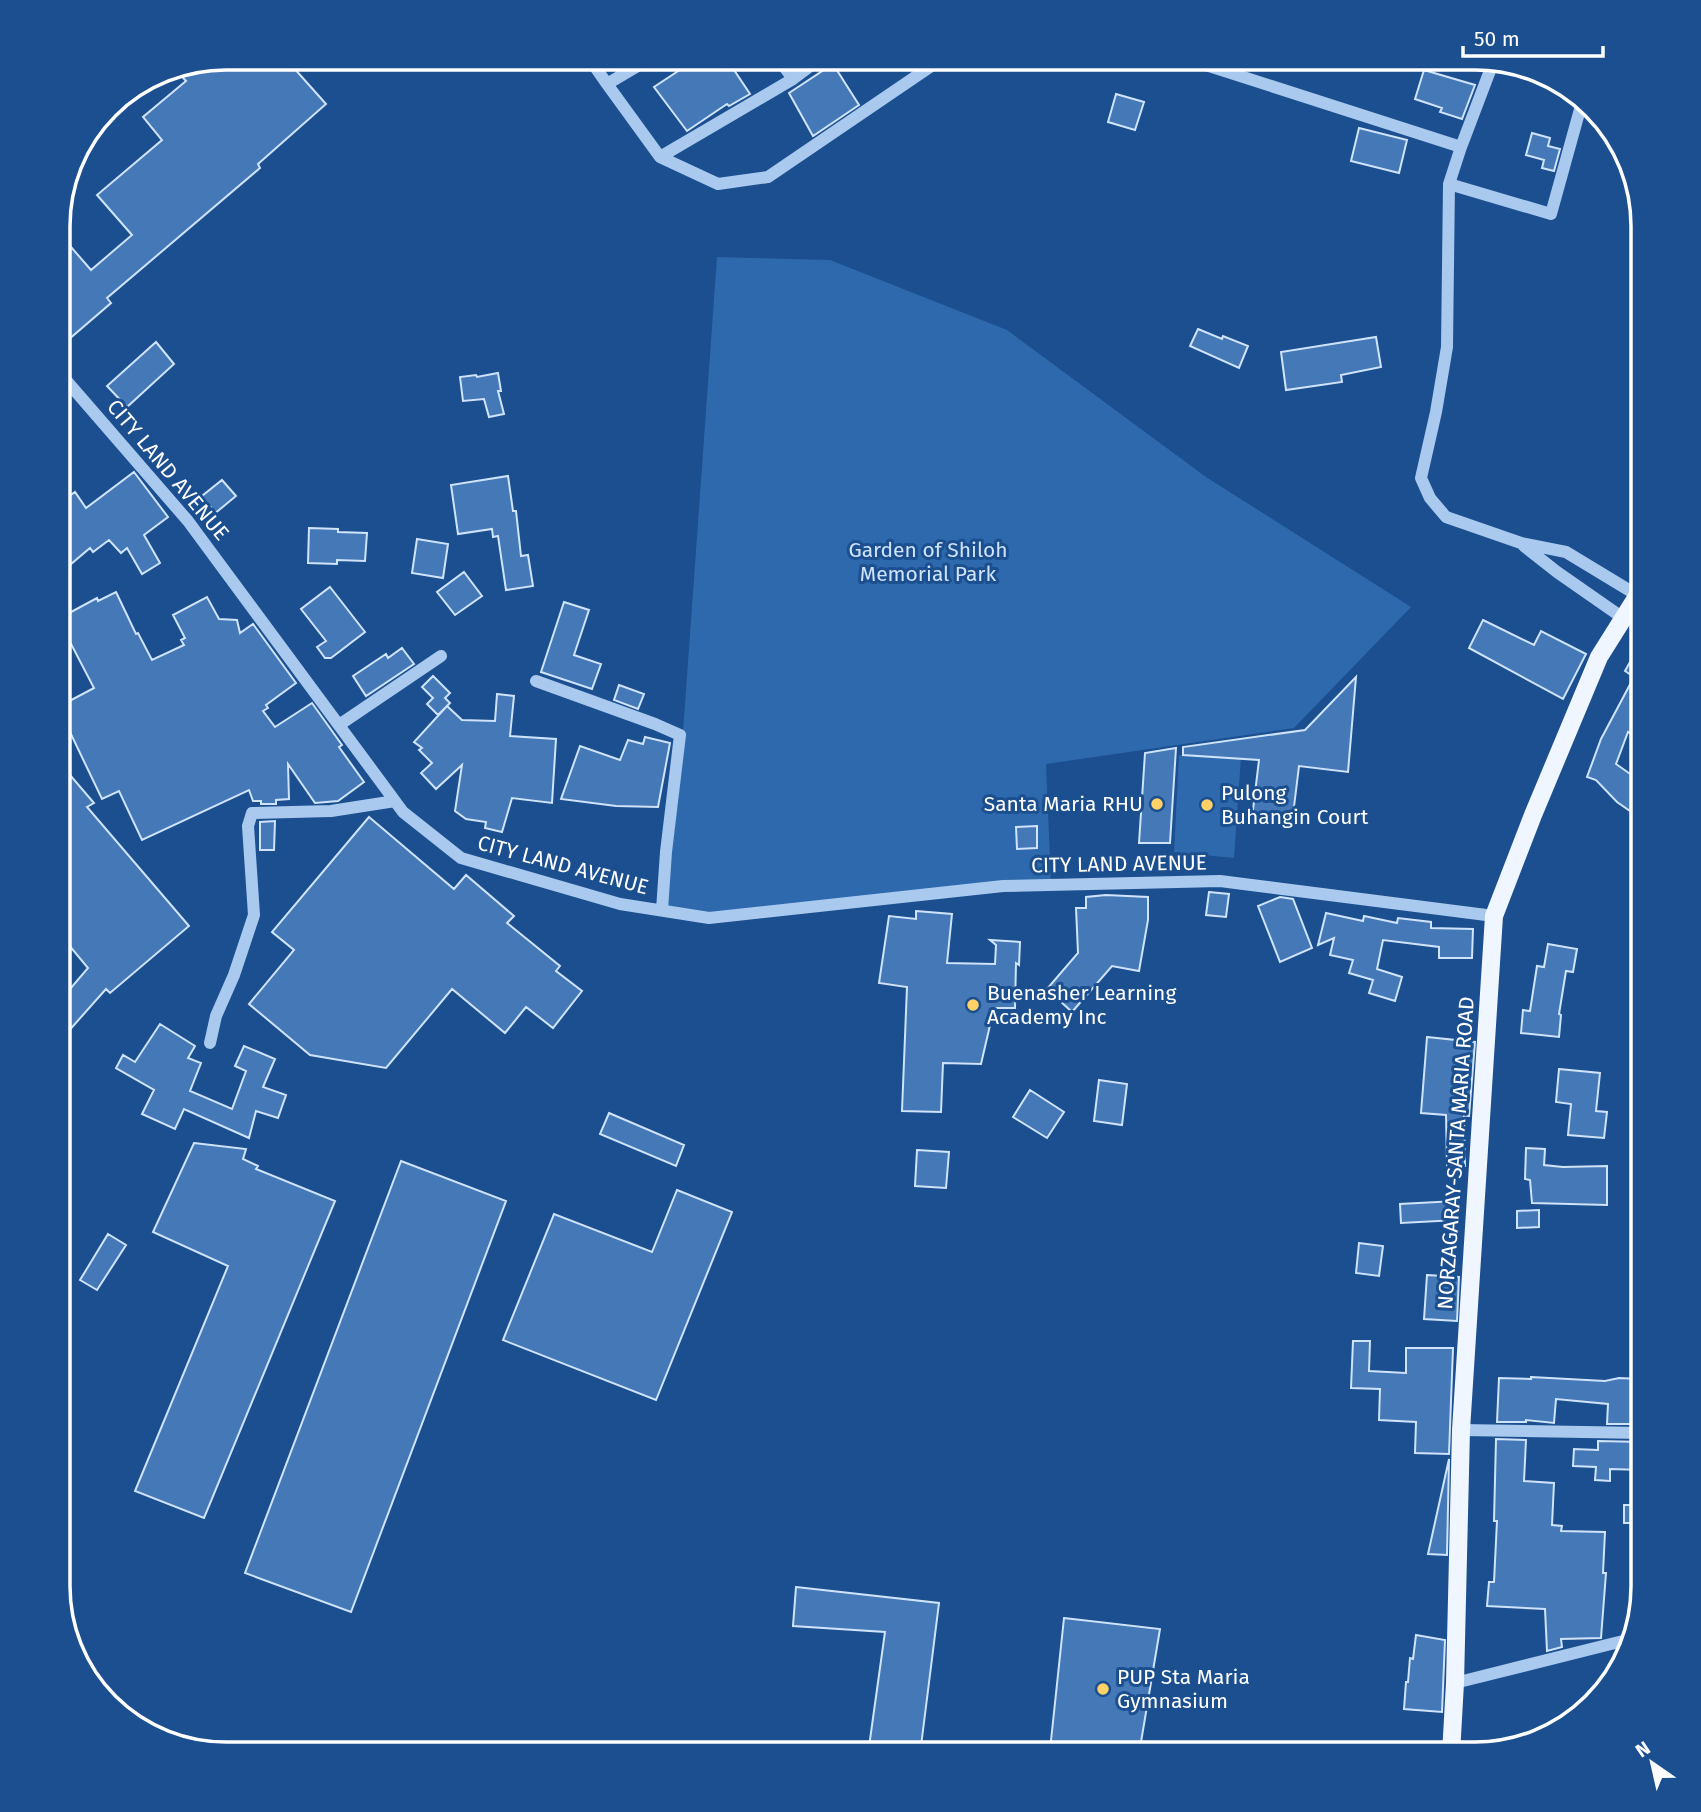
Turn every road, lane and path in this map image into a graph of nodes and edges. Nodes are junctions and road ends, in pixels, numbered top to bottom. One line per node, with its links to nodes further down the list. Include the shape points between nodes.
1 (597, 70): 9 (street)
2 (631, 70): 9 (street)
3 (787, 70): 8 (street)
4 (805, 70): 8 (street)
5 (925, 70): 12 (street, via 768,177 718,184)
6 (1221, 70): 11 (street)
7 (1490, 71): 11 (street)
8 (793, 79): 12 (street)
9 (607, 84): 12 (street)
10 (1580, 111): 13 (street, via 1551,214)
11 (1461, 147): 13 (street)
12 (660, 157)
13 (1449, 184): 15 (street, via 1447,347 1421,478 1446,517)
14 (70, 385): 21 (street, CITY LAND AVENUE, via 188,521)
15 (1521, 543): 16 (street, via 1566,552); 18 (street)
16 (1631, 586)
17 (1631, 605): 18 (main road, NORZAGARAY-SANTA MARIA ROAD)
18 (1623, 618): 24 (main road, NORZAGARAY-SANTA MARIA ROAD, via 1599,657)
19 (441, 656): 21 (street)
20 (537, 681): 23 (street, via 680,735)
21 (339, 725): 22 (street, CITY LAND AVENUE)
22 (395, 801): 23 (street, CITY LAND AVENUE, via 461,858 620,905); 25 (street, via 331,811 252,813 248,826 254,915)
23 (662, 910): 24 (street, CITY LAND AVENUE, via 709,918 1016,886 1220,881)
24 (1494, 916): 26 (main road, NORZAGARAY-SANTA MARIA ROAD)
25 (210, 1042)
26 (1461, 1430): 27 (street); 29 (main road, NORZAGARAY-SANTA MARIA ROAD)
27 (1631, 1433)
28 (1621, 1642): 29 (street)
29 (1455, 1683): 30 (main road, NORZAGARAY-SANTA MARIA ROAD)
30 (1452, 1742)

